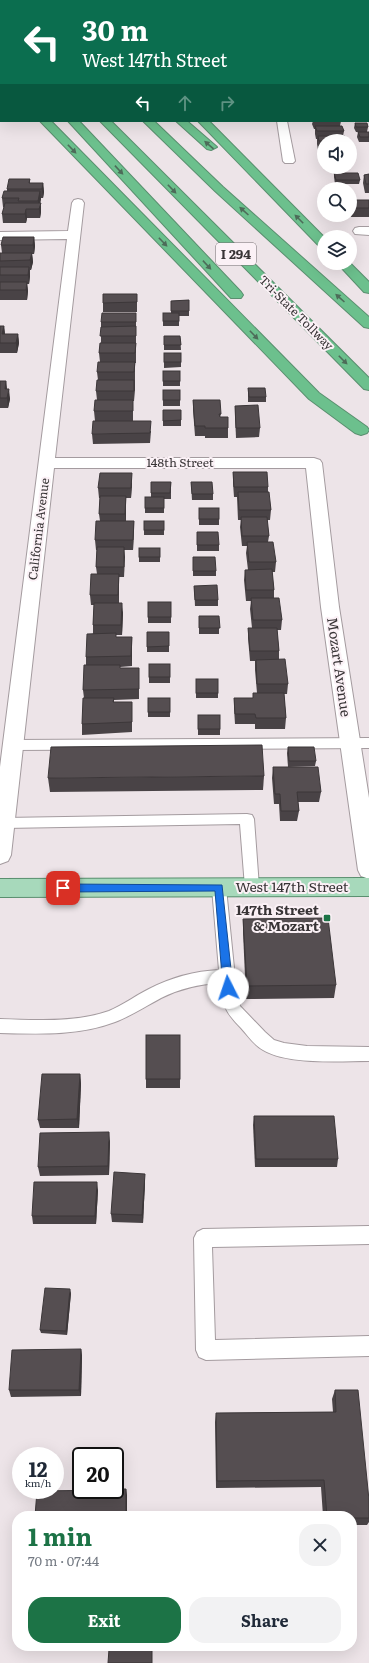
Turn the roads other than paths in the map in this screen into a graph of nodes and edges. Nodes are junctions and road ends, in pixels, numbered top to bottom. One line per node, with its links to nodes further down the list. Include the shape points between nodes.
1 (46, 122): 20 (highway, one-way to 20, via 314,396)
2 (74, 122): 16 (highway, one-way to 16)
3 (106, 122): 19 (highway, Tri-State Tollway / I 294, one-way to 19)
4 (149, 122): 17 (highway, I 294, one-way to 4, via 219,189)
5 (183, 122): 9 (highway, one-way to 5, via 222,156)
6 (204, 122): 9 (highway)
7 (282, 122): 8 (street)
8 (289, 161)
9 (274, 194): 13 (highway, one-way to 9)
10 (78, 203): 11 (street, California Avenue)
11 (74, 235): 12 (street); 21 (street, California Avenue)
12 (0, 236)
13 (317, 237)
14 (350, 270): 15 (highway)
15 (369, 289)
16 (242, 302)
17 (369, 324)
18 (280, 343): 20 (highway)
19 (369, 386)
20 (365, 434)
21 (46, 463): 22 (street, 148th Street); 25 (street, California Avenue)
22 (314, 463): 23 (street, Mozart Avenue, via 330,607)
23 (350, 742): 24 (lane); 25 (lane); 28 (street, Mozart Avenue)
24 (369, 743)
25 (13, 745): 26 (street, California Avenue)
26 (4, 823): 27 (street, California Avenue); 29 (lane, via 247,819)
27 (0, 854)
28 (369, 870)
29 (252, 887): 30 (main road, West 147th Street); 32 (main road, West 147th Street)
30 (369, 887)
31 (0, 888): 32 (main road, West 147th Street)
32 (219, 888): 33 (lane)
33 (227, 976): 34 (lane, via 194,979 158,992 109,1017 43,1027); 35 (lane, via 233,1009 269,1045 307,1053)
34 (0, 1026)
35 (369, 1054)
36 (369, 1235): 37 (lane, via 203,1238 206,1350)
37 (369, 1346)

